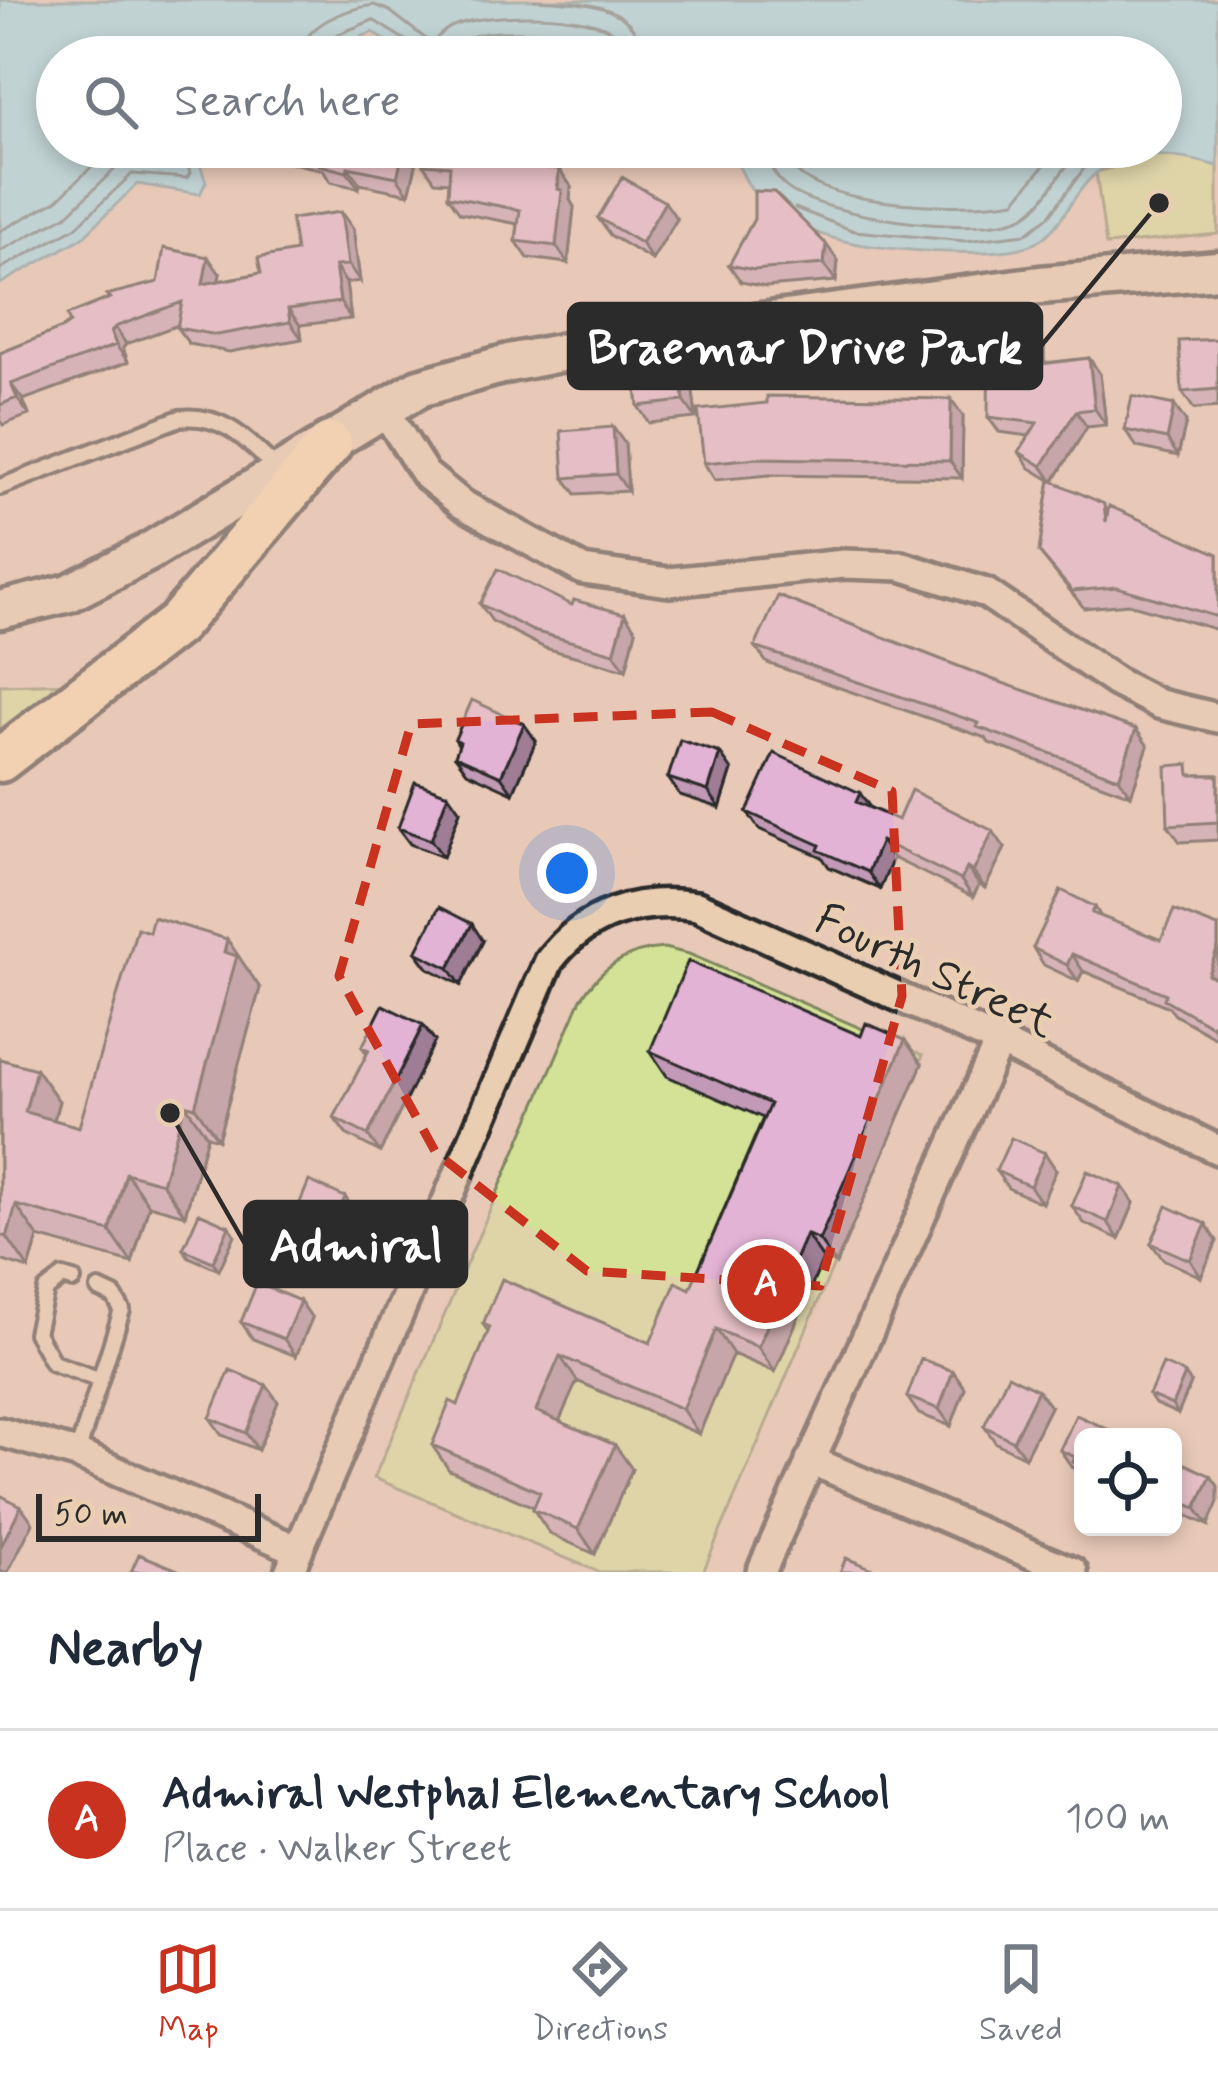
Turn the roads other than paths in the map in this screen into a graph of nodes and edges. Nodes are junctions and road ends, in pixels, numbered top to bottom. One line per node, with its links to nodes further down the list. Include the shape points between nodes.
1 (1218, 271): 2 (main road, via 1040,285 620,341 419,388)
2 (383, 408): 3 (main road); 7 (street, via 425,474 462,504 583,570 669,582 901,566 986,593 1159,704)
3 (330, 445): 4 (main road); 8 (main road, via 177,624)
4 (282, 473): 5 (lane, via 235,430 201,416); 6 (main road, via 69,593)
5 (0, 488)
6 (0, 610)
7 (1218, 718)
8 (0, 760)
9 (999, 1042): 10 (street, Fourth Street); 16 (street); 17 (street, Fourth Street, via 697,906 662,902 611,913 571,937 549,962)
10 (1218, 1150)
11 (73, 1280): 13 (lane, via 63,1276 46,1290 36,1333 52,1363)
12 (99, 1289): 13 (lane, via 122,1310)
13 (98, 1379): 15 (lane)
14 (0, 1432): 15 (street)
15 (77, 1454): 17 (street)
16 (810, 1460): 18 (street); 19 (street)
17 (294, 1561)
18 (760, 1572)
19 (1072, 1572)

